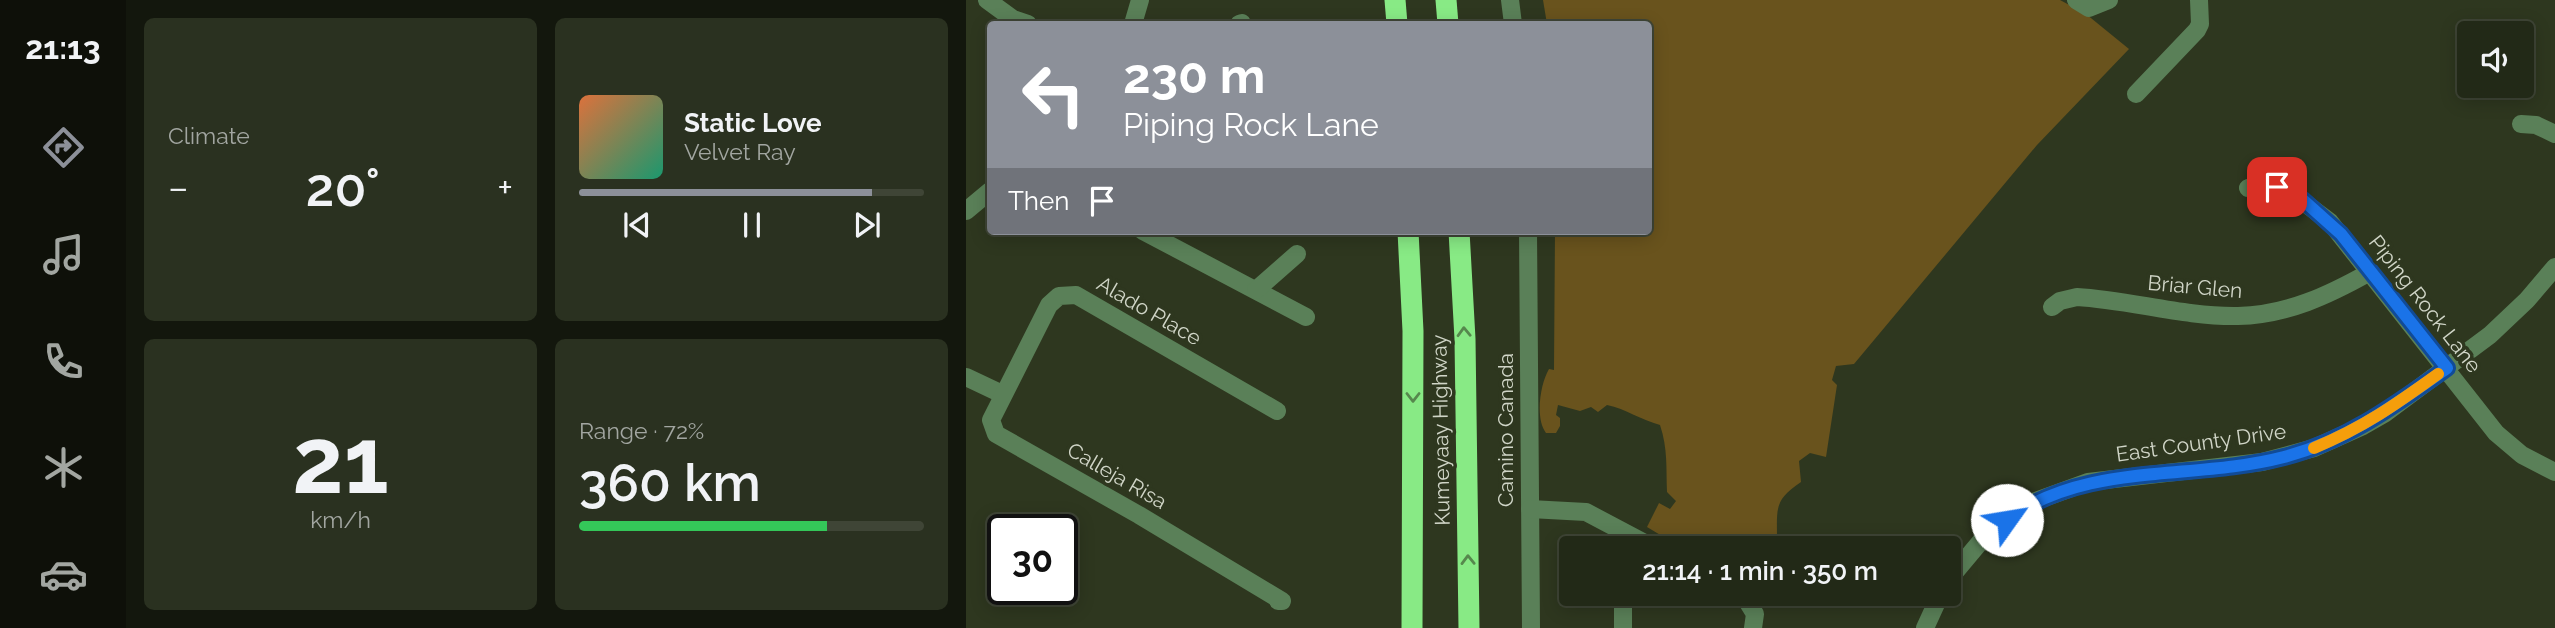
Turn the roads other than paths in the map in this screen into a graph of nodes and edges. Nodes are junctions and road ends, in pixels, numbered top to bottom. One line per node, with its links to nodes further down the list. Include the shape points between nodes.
1 (987, 0): 9 (street)
2 (1140, 0): 10 (street)
3 (1395, 0): 11 (highway)
4 (1446, 0): 12 (highway)
5 (1510, 0): 13 (street)
6 (2076, 0): 7 (street, via 2089,8)
7 (2109, 0)
8 (2199, 0): 14 (street, via 2197,30)
9 (1019, 21)
10 (1134, 21)
11 (1397, 21)
12 (1448, 21)
13 (1513, 21)
14 (2136, 94)
15 (2521, 124): 16 (street)
16 (2555, 134)
17 (2248, 188): 26 (street, Piping Rock Lane, via 2265,184 2303,200 2341,234)
18 (987, 194): 19 (street)
19 (966, 211)
20 (1151, 235): 27 (street)
21 (1408, 235): 42 (highway, Kumeyaay Highway, one-way to 42, via 1413,331)
22 (1459, 235): 43 (highway, Kumeyaay Highway, one-way to 22)
23 (1528, 235): 35 (street, Camino Canada)
24 (1297, 254): 27 (street)
25 (2555, 267): 30 (street, East County Drive, via 2510,318)
26 (2370, 272): 28 (street, Briar Glen, via 2311,302 2247,316 2077,298); 30 (street, Piping Rock Lane)
27 (1256, 290): 29 (street)
28 (2052, 307)
29 (1306, 317)
30 (2447, 368): 34 (street, Piping Rock Lane, via 2496,433 2522,455); 37 (street, East County Drive, via 2384,414 2314,448 2262,462 2088,482 2028,504 1986,535)
31 (966, 377): 32 (street)
32 (1002, 394): 33 (street, Alado Place, via 1049,305 1059,296 1076,295); 38 (street, Calleja Risa, via 991,420 996,435 1139,514 1282,601)
33 (1277, 411)
34 (2555, 472)
35 (1530, 509): 36 (street, via 1586,512); 44 (street, Camino Canada)
36 (1618, 536)
37 (1961, 565)
38 (1278, 601)
39 (1623, 606): 45 (street)
40 (1750, 606): 46 (street, via 1755,614)
41 (1935, 606): 47 (street)
42 (1412, 628)
43 (1469, 628)
44 (1531, 628)
45 (1623, 628)
46 (1753, 628)
47 (1925, 628)

